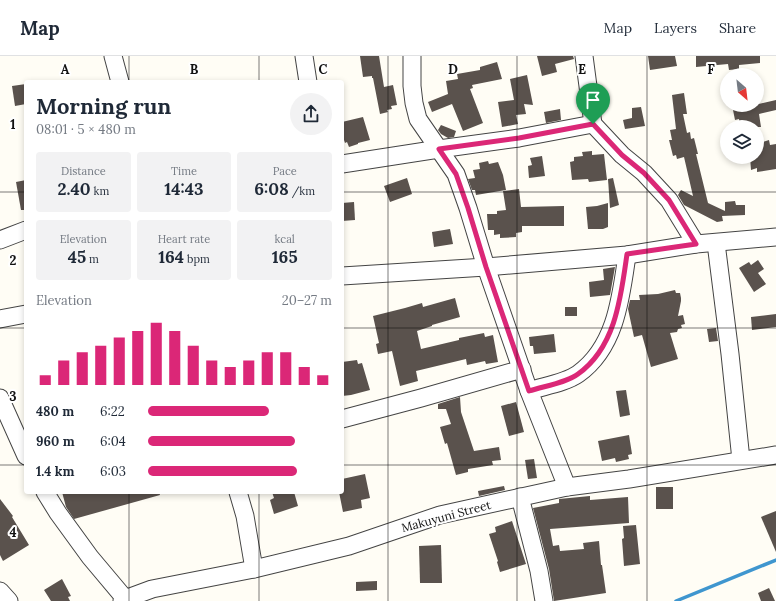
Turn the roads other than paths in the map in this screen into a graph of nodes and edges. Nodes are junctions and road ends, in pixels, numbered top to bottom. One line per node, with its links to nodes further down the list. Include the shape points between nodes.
1 (114, 56): 5 (street)
2 (304, 56): 6 (street)
3 (412, 56): 8 (street, via 412,86 418,119)
4 (584, 56): 7 (street)
5 (120, 80)
6 (308, 80)
7 (593, 124): 8 (street); 14 (street, via 669,200)
8 (439, 149): 9 (street); 16 (street, via 456,174)
9 (344, 164)
10 (24, 231): 12 (street)
11 (776, 237): 13 (street)
12 (0, 240)
13 (716, 243): 14 (street); 26 (street)
14 (696, 244): 15 (street)
15 (627, 254): 16 (street); 21 (street, via 616,316 602,348 578,374 567,380)
16 (486, 267): 17 (street); 20 (street)
17 (344, 276)
18 (24, 314): 19 (street)
19 (0, 319)
20 (522, 370): 21 (street); 23 (street)
21 (529, 391): 27 (street)
22 (0, 398): 24 (street)
23 (344, 417)
24 (24, 452)
25 (776, 455): 26 (street, Makuyuni Street)
26 (741, 460): 27 (street, Makuyuni Street)
27 (566, 487): 30 (street, Makuyuni Street)
28 (46, 494): 33 (street, via 90,557)
29 (239, 494): 31 (street)
30 (520, 497): 31 (street, Makuyuni Street, via 440,516 349,546); 35 (street)
31 (254, 569): 33 (street, Makuyuni Street, via 152,589)
32 (0, 591): 34 (street)
33 (125, 600)
34 (9, 601)
35 (544, 601)

